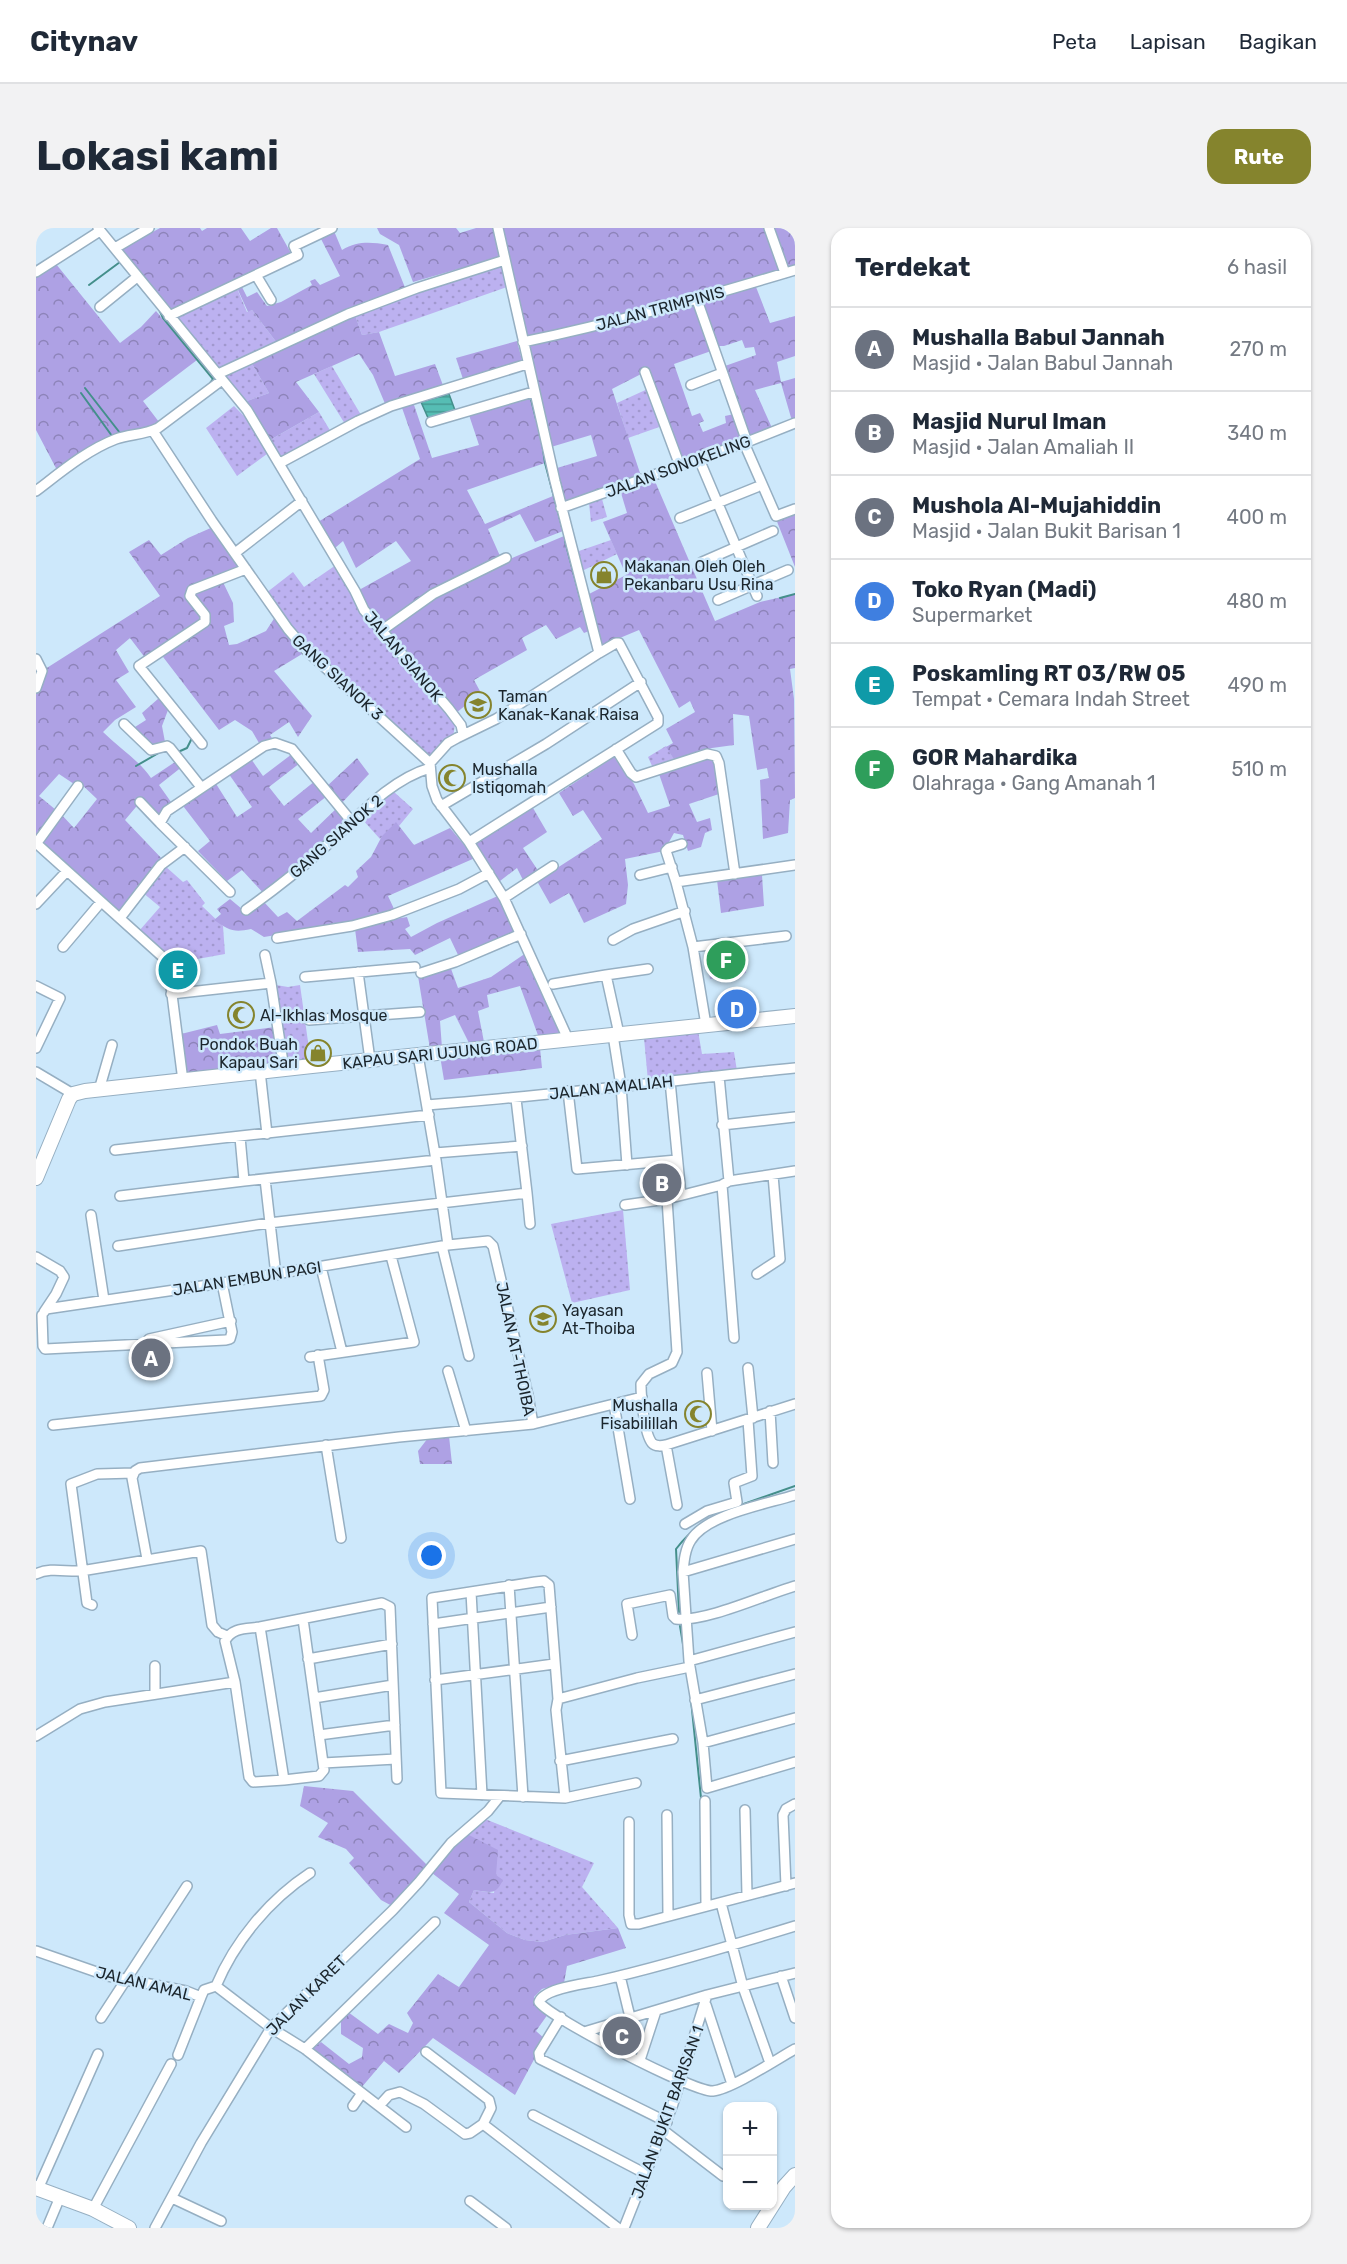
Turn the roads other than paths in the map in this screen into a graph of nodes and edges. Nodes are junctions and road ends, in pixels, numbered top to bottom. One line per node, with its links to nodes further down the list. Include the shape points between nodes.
1 (149, 228): 7 (street)
2 (332, 228): 6 (street)
3 (498, 228): 8 (street)
4 (769, 228): 11 (street)
5 (99, 229): 7 (street, JALAN SIANOK); 10 (street)
6 (317, 231): 12 (street, via 294,246 298,255)
7 (115, 248): 13 (street, JALAN SIANOK)
8 (505, 260): 18 (street); 22 (street, via 348,314)
9 (795, 270): 11 (street, JALAN TRIMPINIS)
10 (36, 272)
11 (785, 273): 15 (street, JALAN TRIMPINIS)
12 (256, 275): 14 (street); 17 (street)
13 (137, 277): 16 (street); 17 (street, JALAN SIANOK)
14 (271, 300)
15 (697, 300): 18 (street, JALAN TRIMPINIS); 21 (street)
16 (100, 307)
17 (169, 316): 22 (street, JALAN SIANOK)
18 (523, 342): 19 (street)
19 (528, 364): 24 (street); 30 (street, via 391,406)
20 (645, 372): 31 (street)
21 (722, 372): 23 (street); 28 (street)
22 (220, 377): 27 (street); 30 (street, JALAN SIANOK, via 247,410)
23 (691, 385)
24 (533, 392): 25 (street); 36 (street)
25 (431, 422)
26 (795, 423): 28 (street, JALAN SONOKELING)
27 (153, 431): 33 (street, via 111,441 74,462); 41 (street, GANG SIANOK 3)
28 (746, 443): 29 (street, JALAN SONOKELING); 37 (street, via 776,516)
29 (699, 459): 31 (street, JALAN SONOKELING); 35 (street)
30 (280, 463): 34 (street, JALAN SIANOK)
31 (680, 466): 36 (street, JALAN SONOKELING)
32 (757, 487): 35 (street)
33 (36, 491)
34 (302, 501): 41 (street); 49 (street, JALAN SIANOK, via 364,610)
35 (717, 503): 38 (street); 40 (street)
36 (561, 508): 50 (street)
37 (795, 509)
38 (680, 518)
39 (773, 531): 40 (street)
40 (736, 547): 43 (street); 46 (street)
41 (235, 553): 44 (street, GANG SIANOK 3)
42 (506, 558): 49 (street, via 433,594)
43 (702, 562)
44 (246, 569): 56 (street, via 192,590 190,596 205,615 205,622 139,666); 58 (street, GANG SIANOK 3, via 307,651)
45 (788, 570): 46 (street)
46 (752, 585): 47 (street); 48 (street)
47 (757, 596)
48 (718, 600)
49 (381, 631): 55 (street, JALAN SIANOK, via 461,725)
50 (599, 653): 52 (street, via 620,643); 55 (street, via 496,719)
51 (36, 659): 53 (street, via 42,671)
52 (641, 682): 57 (street, via 658,717 656,725); 62 (street)
53 (36, 688)
54 (124, 724): 60 (street, via 151,750 167,746)
55 (463, 734): 58 (street, via 448,743)
56 (202, 744)
57 (616, 749): 65 (street); 74 (street, via 636,777 707,754 716,756)
58 (430, 766): 62 (street, via 432,786); 63 (street, GANG SIANOK 2, via 387,791)
59 (78, 786): 66 (street)
60 (201, 787): 63 (street, via 262,747 275,743 292,749 301,758); 64 (street, via 167,811)
61 (140, 802): 64 (street)
62 (441, 806): 65 (street)
63 (352, 822): 81 (street, GANG SIANOK 2)
64 (160, 823): 68 (street)
65 (469, 842): 73 (street)
66 (36, 843): 72 (street)
67 (682, 844): 71 (street, via 667,850)
68 (185, 847): 77 (street); 83 (street, via 161,866)
69 (795, 865): 74 (street)
70 (553, 866): 78 (street)
71 (672, 867): 75 (street); 76 (street)
72 (67, 871): 79 (street); 80 (street)
73 (489, 873): 78 (street); 86 (street, via 392,915)
74 (735, 874): 76 (street)
75 (640, 875)
76 (676, 882): 82 (street)
77 (230, 892)
78 (504, 898): 84 (street)
79 (101, 902): 83 (street); 88 (street)
80 (36, 904)
81 (246, 910)
82 (685, 912): 87 (street, via 633,929); 89 (street)
83 (120, 918): 98 (street, via 162,955 169,970)
84 (521, 934): 92 (street, via 455,962 418,970); 105 (street)
85 (786, 936): 89 (street)
86 (277, 938)
87 (613, 940)
88 (63, 947)
89 (693, 947): 103 (street)
90 (265, 955): 95 (street)
91 (648, 969): 93 (street)
92 (358, 972): 94 (street); 100 (street)
93 (606, 975): 96 (street); 104 (street)
94 (305, 977)
95 (271, 983): 98 (street); 111 (street)
96 (553, 984)
97 (36, 986): 107 (street, via 60,998)
98 (171, 994): 115 (street)
99 (420, 1012): 100 (street)
100 (364, 1016): 102 (street); 109 (street)
101 (795, 1016): 103 (street, KAPAU SARI UJUNG ROAD)
102 (309, 1020)
103 (706, 1025): 104 (street, KAPAU SARI UJUNG ROAD)
104 (616, 1034): 105 (street, KAPAU SARI UJUNG ROAD); 117 (street)
105 (568, 1040): 108 (street, KAPAU SARI UJUNG ROAD)
106 (112, 1045): 118 (street)
107 (36, 1048)
108 (418, 1055): 109 (street, KAPAU SARI UJUNG ROAD); 122 (street)
109 (369, 1060): 111 (street, KAPAU SARI UJUNG ROAD)
110 (795, 1068): 114 (street, JALAN AMALIAH)
111 (284, 1069): 112 (street, KAPAU SARI UJUNG ROAD)
112 (260, 1071): 115 (street, KAPAU SARI UJUNG ROAD); 125 (street)
113 (36, 1072): 120 (street)
114 (718, 1076): 116 (street, JALAN AMALIAH); 124 (street)
115 (183, 1081): 118 (street, KAPAU SARI UJUNG ROAD)
116 (670, 1081): 117 (street, JALAN AMALIAH); 130 (street)
117 (621, 1086): 119 (street, JALAN AMALIAH); 131 (street)
118 (99, 1090): 120 (street, KAPAU SARI UJUNG ROAD)
119 (568, 1091): 121 (street, JALAN AMALIAH); 131 (street, via 576,1168)
120 (73, 1094): 134 (street)
121 (516, 1099): 122 (street, JALAN AMALIAH); 127 (street)
122 (428, 1110): 125 (street, JALAN AMALIAH); 129 (street)
123 (795, 1117): 124 (street)
124 (722, 1125): 137 (street)
125 (267, 1134): 126 (street, JALAN AMALIAH)
126 (240, 1137): 128 (street, JALAN AMALIAH); 136 (street)
127 (522, 1146): 129 (street); 138 (street)
128 (115, 1150)
129 (436, 1156): 135 (street); 142 (street)
130 (677, 1160): 131 (street); 139 (street)
131 (627, 1165)
132 (795, 1171): 133 (street)
133 (773, 1174): 137 (street); 152 (street, via 780,1259)
134 (36, 1178)
135 (265, 1179): 136 (street); 145 (street)
136 (244, 1180): 140 (street)
137 (725, 1183): 139 (street); 159 (street)
138 (527, 1193): 142 (street); 146 (street)
139 (681, 1195): 141 (street)
140 (120, 1196)
141 (667, 1199): 143 (street); 167 (street, via 677,1352 672,1363 642,1381)
142 (443, 1201): 145 (street); 148 (street)
143 (625, 1205)
144 (91, 1215): 155 (street)
145 (269, 1223): 147 (street); 153 (street)
146 (530, 1224)
147 (118, 1246)
148 (445, 1246): 149 (street, JALAN EMBUN PAGI); 163 (street); 172 (street, JALAN AT-THOIBA, via 488,1240 493,1246)
149 (391, 1256): 151 (street, JALAN EMBUN PAGI); 162 (street, via 414,1342)
150 (36, 1257): 156 (street, via 64,1277)
151 (321, 1267): 153 (street, JALAN EMBUN PAGI); 162 (street)
152 (757, 1274)
153 (276, 1275): 154 (street, JALAN EMBUN PAGI)
154 (222, 1283): 155 (street, JALAN EMBUN PAGI); 157 (street)
155 (104, 1300): 156 (street, JALAN EMBUN PAGI)
156 (41, 1315): 161 (street, via 45,1349)
157 (231, 1321): 158 (street); 160 (street, via 228,1340)
158 (190, 1329): 160 (street); 161 (street)
159 (734, 1338)
160 (192, 1341): 161 (street)
161 (138, 1343)
162 (342, 1352): 173 (street, via 314,1356 324,1390 321,1396)
163 (469, 1356)
164 (748, 1368): 171 (street)
165 (448, 1371): 174 (street)
166 (707, 1373): 175 (street)
167 (642, 1397): 168 (street, JALAN AT-THOIBA); 177 (street, via 651,1442)
168 (614, 1404): 172 (street, JALAN AT-THOIBA); 181 (street)
169 (795, 1404): 170 (street)
170 (770, 1411): 171 (street); 178 (street)
171 (750, 1419): 175 (street); 183 (street, via 752,1476 734,1483 736,1502 707,1511)
172 (532, 1424): 174 (street)
173 (53, 1425)
174 (466, 1431): 176 (street)
175 (712, 1431): 177 (street)
176 (326, 1445): 179 (street, via 140,1468); 184 (street)
177 (666, 1445): 182 (street)
178 (774, 1462)
179 (134, 1473): 186 (street); 187 (street, via 97,1474 70,1484)
180 (795, 1496): 188 (street, via 706,1526 691,1541)
181 (630, 1498)
182 (677, 1505)
183 (685, 1524)
184 (341, 1538)
185 (795, 1539): 188 (street)
186 (147, 1559): 187 (street); 203 (street, via 201,1551 212,1625)
187 (81, 1570): 189 (street); 193 (street, via 87,1603)
188 (683, 1572): 198 (street)
189 (36, 1574)
190 (509, 1585): 192 (street); 194 (street, via 544,1581 551,1589); 195 (street)
191 (795, 1586): 198 (street)
192 (471, 1592): 197 (street); 199 (street, via 432,1599)
193 (92, 1605)
194 (551, 1607): 195 (street); 206 (street)
195 (511, 1613): 197 (street); 209 (street)
196 (303, 1619): 200 (street); 204 (street, via 385,1603 391,1609); 205 (street)
197 (472, 1619): 199 (street); 211 (street)
198 (685, 1620): 202 (street, via 673,1616 670,1595 640,1600 627,1604); 207 (street)
199 (433, 1624): 212 (street)
200 (260, 1627): 203 (street); 230 (street)
201 (795, 1632): 207 (street)
202 (632, 1635)
203 (227, 1636): 213 (street)
204 (392, 1644): 205 (street); 214 (street)
205 (308, 1659): 216 (street)
206 (554, 1664): 209 (street); 217 (street)
207 (687, 1665): 217 (street); 218 (street)
208 (155, 1666): 215 (street)
209 (515, 1671): 211 (street); 234 (street)
210 (795, 1674): 218 (street)
211 (476, 1676): 212 (street); 232 (street)
212 (435, 1680): 232 (street, via 441,1793)
213 (235, 1682): 215 (street); 230 (street, via 249,1779)
214 (393, 1685): 216 (street); 220 (street)
215 (155, 1694): 222 (street, via 80,1710)
216 (314, 1698): 221 (street)
217 (558, 1699): 226 (street)
218 (695, 1700): 224 (street)
219 (795, 1718): 224 (street)
220 (395, 1725): 221 (street); 225 (street)
221 (320, 1735): 228 (street)
222 (36, 1736)
223 (673, 1739): 226 (street)
224 (703, 1743): 227 (street, via 707,1788)
225 (396, 1759): 228 (street); 229 (street)
226 (560, 1761): 235 (street)
227 (795, 1762)
228 (323, 1763): 230 (street, via 321,1774)
229 (397, 1779)
230 (284, 1780)
231 (636, 1783): 235 (street)
232 (482, 1795): 233 (street)
233 (500, 1796): 234 (street); 265 (street, JALAN KARET, via 393,1910)
234 (523, 1797): 235 (street)
235 (565, 1798)
236 (705, 1801): 246 (street)
237 (795, 1804): 242 (street, via 783,1815)
238 (745, 1809): 244 (street)
239 (666, 1815): 247 (street)
240 (629, 1822): 247 (street, via 630,1923)
241 (310, 1873): 256 (street, via 290,1887 243,1936)
242 (790, 1884): 244 (street)
243 (187, 1886): 255 (street)
244 (747, 1895): 245 (street)
245 (721, 1903): 246 (street); 250 (street)
246 (706, 1906): 247 (street)
247 (668, 1916)
248 (435, 1922): 267 (street)
249 (795, 1926): 250 (street)
250 (731, 1945): 253 (street); 257 (street)
251 (36, 1951): 255 (street, JALAN AMAL)
252 (795, 1973): 254 (street)
253 (620, 1976): 261 (street, via 559,1989 541,1997 541,2005); 262 (street)
254 (781, 1976): 257 (street); 264 (street)
255 (126, 1980): 258 (street, JALAN AMAL); 263 (street)
256 (216, 1986): 258 (street, JALAN AMAL, via 204,1990); 265 (street, JALAN AMAL)
257 (743, 1987): 259 (street); 273 (street)
258 (201, 1997): 271 (street)
259 (706, 2000): 260 (street); 275 (street, JALAN BUKIT BARISAN 1); 276 (street)
260 (656, 2011): 262 (street); 272 (street)
261 (561, 2017): 266 (street); 282 (street, via 539,2053 540,2059)
262 (630, 2017): 266 (street)
263 (101, 2018)
264 (795, 2018)
265 (271, 2028): 267 (street, JALAN AMAL); 289 (street, JALAN KARET)
266 (584, 2032): 272 (street)
267 (305, 2049): 277 (street, JALAN AMAL)
268 (795, 2049): 273 (street)
269 (426, 2052): 281 (street, via 489,2100 492,2108)
270 (98, 2054): 287 (street)
271 (178, 2055)
272 (640, 2060): 275 (street)
273 (770, 2063): 276 (street)
274 (171, 2064): 291 (street)
275 (681, 2080): 276 (street, via 712,2091); 282 (street, JALAN BUKIT BARISAN 1)
276 (732, 2084)
277 (362, 2093): 278 (street); 279 (street, JALAN AMAL)
278 (353, 2106)
279 (379, 2106): 281 (street, via 389,2095 400,2092 465,2134); 283 (street, JALAN AMAL)
280 (533, 2115): 284 (street)
281 (483, 2124): 297 (street)
282 (665, 2126): 284 (street, JALAN BUKIT BARISAN 1); 286 (street)
283 (405, 2127)
284 (646, 2174): 298 (street, JALAN BUKIT BARISAN 1)
285 (795, 2175): 299 (street)
286 (723, 2176)
287 (37, 2188): 288 (street)
288 (60, 2197): 291 (street); 293 (street)
289 (172, 2198): 292 (street); 295 (street, JALAN KARET)
290 (470, 2201): 296 (street)
291 (93, 2209): 294 (street)
292 (221, 2221)
293 (47, 2228)
294 (129, 2228)
295 (155, 2228)
296 (506, 2228)
297 (618, 2228)
298 (624, 2228)
299 (759, 2228)

